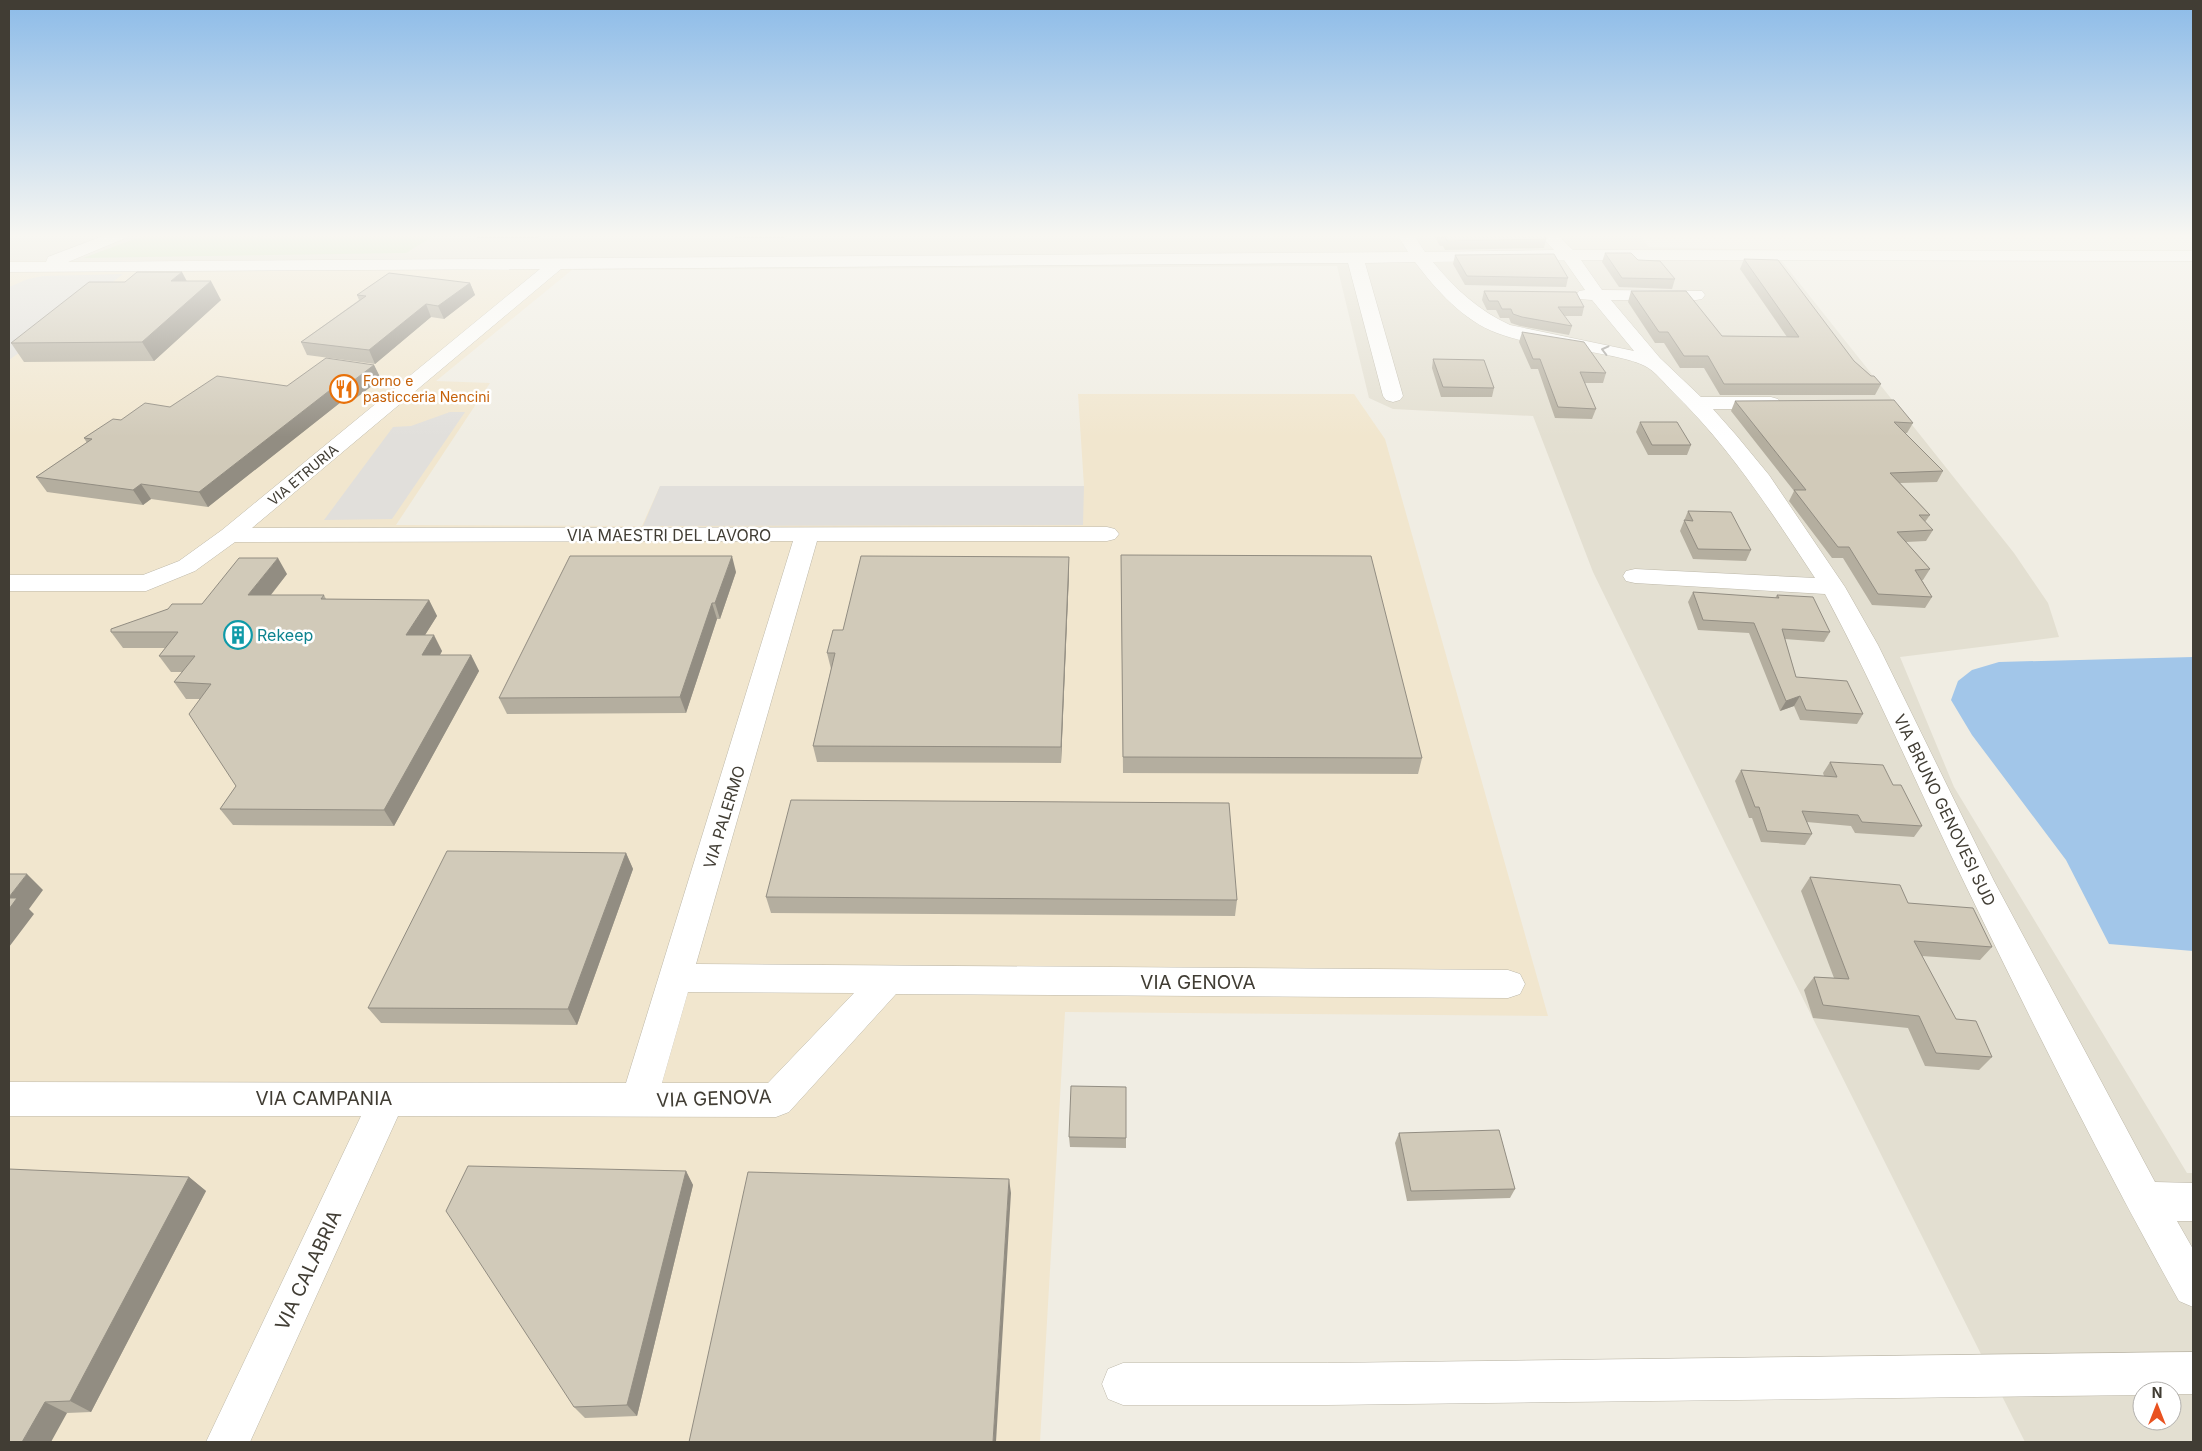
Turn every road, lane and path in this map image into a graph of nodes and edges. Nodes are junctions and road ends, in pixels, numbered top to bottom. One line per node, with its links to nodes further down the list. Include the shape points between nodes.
1 (511, 302): 10 (street, VIA ETRURIA)
2 (1367, 302): 6 (street)
3 (1463, 302): 5 (street, one-way to 3, via 1502,329)
4 (1603, 302): 5 (street, VIA BRUNO GENOVESI SUD)
5 (1653, 362): 7 (street, VIA BRUNO GENOVESI SUD)
6 (1393, 396)
7 (1696, 403): 8 (street); 14 (street, VIA BRUNO GENOVESI SUD, via 1729,438 1761,480)
8 (1792, 403)
9 (1107, 534): 11 (street, VIA MAESTRI DEL LAVORO)
10 (230, 535): 11 (street, VIA MAESTRI DEL LAVORO); 13 (street, VIA ETRURIA, via 187,566 146,583)
11 (807, 535): 15 (street, VIA PALERMO)
12 (1635, 576): 14 (street)
13 (9, 583)
14 (1833, 587): 21 (street, VIA BRUNO GENOVESI SUD, via 1865,645 1980,884)
15 (676, 978): 16 (street, VIA GENOVA); 20 (street, VIA PALERMO)
16 (888, 980): 17 (street, VIA GENOVA); 20 (street, VIA GENOVA, via 776,1100)
17 (1508, 984)
18 (388, 1098): 19 (street, VIA CAMPANIA); 20 (street, VIA CAMPANIA); 26 (street, VIA CALABRIA)
19 (9, 1099)
20 (639, 1100)
21 (2144, 1201): 22 (street); 23 (street, VIA BRUNO GENOVESI SUD)
22 (2193, 1202)
23 (2193, 1287)
24 (2193, 1373): 25 (street)
25 (1123, 1384)
26 (228, 1442)

